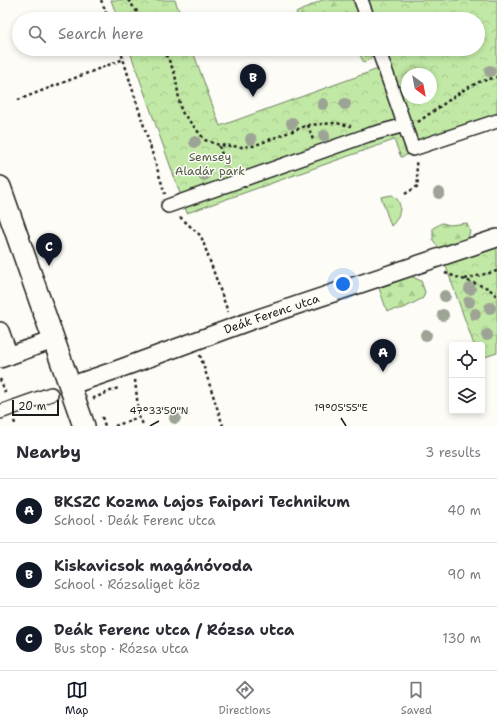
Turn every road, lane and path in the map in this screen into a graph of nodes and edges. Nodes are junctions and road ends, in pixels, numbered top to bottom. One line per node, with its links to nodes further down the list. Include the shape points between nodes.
1 (101, 0): 4 (path)
2 (128, 0): 5 (path)
3 (361, 0): 6 (street)
4 (106, 12)
5 (137, 12)
6 (365, 12)
7 (167, 56): 14 (path, via 175,74 181,111 205,140 219,145 253,146 308,125 336,123)
8 (380, 56): 13 (street)
9 (124, 60): 11 (path)
10 (497, 77): 13 (path, via 479,82 420,121)
11 (18, 100)
12 (497, 121): 15 (street)
13 (405, 125): 15 (street); 18 (street, via 368,135)
14 (358, 127)
15 (413, 149): 17 (path, via 418,169 418,186)
16 (0, 187): 25 (street)
17 (405, 194)
18 (168, 206)
19 (497, 238): 20 (street, Deák Ferenc utca)
20 (442, 257): 22 (path, via 445,273); 26 (street, Deák Ferenc utca)
21 (497, 271): 22 (path)
22 (464, 279): 23 (path, via 488,288)
23 (497, 296)
24 (0, 331): 27 (street)
25 (54, 340): 27 (street); 32 (street)
26 (195, 341): 28 (street, Deák Ferenc utca); 39 (path)
27 (4, 357)
28 (134, 364): 29 (path); 32 (street, Deák Ferenc utca)
29 (135, 382): 30 (path); 35 (path)
30 (128, 385)
31 (120, 387): 33 (path)
32 (60, 390): 34 (street, Deák Ferenc utca); 36 (street)
33 (94, 398)
34 (0, 412)
35 (139, 417): 37 (path); 38 (path)
36 (84, 426)
37 (115, 426)
38 (144, 426)
39 (223, 426)

